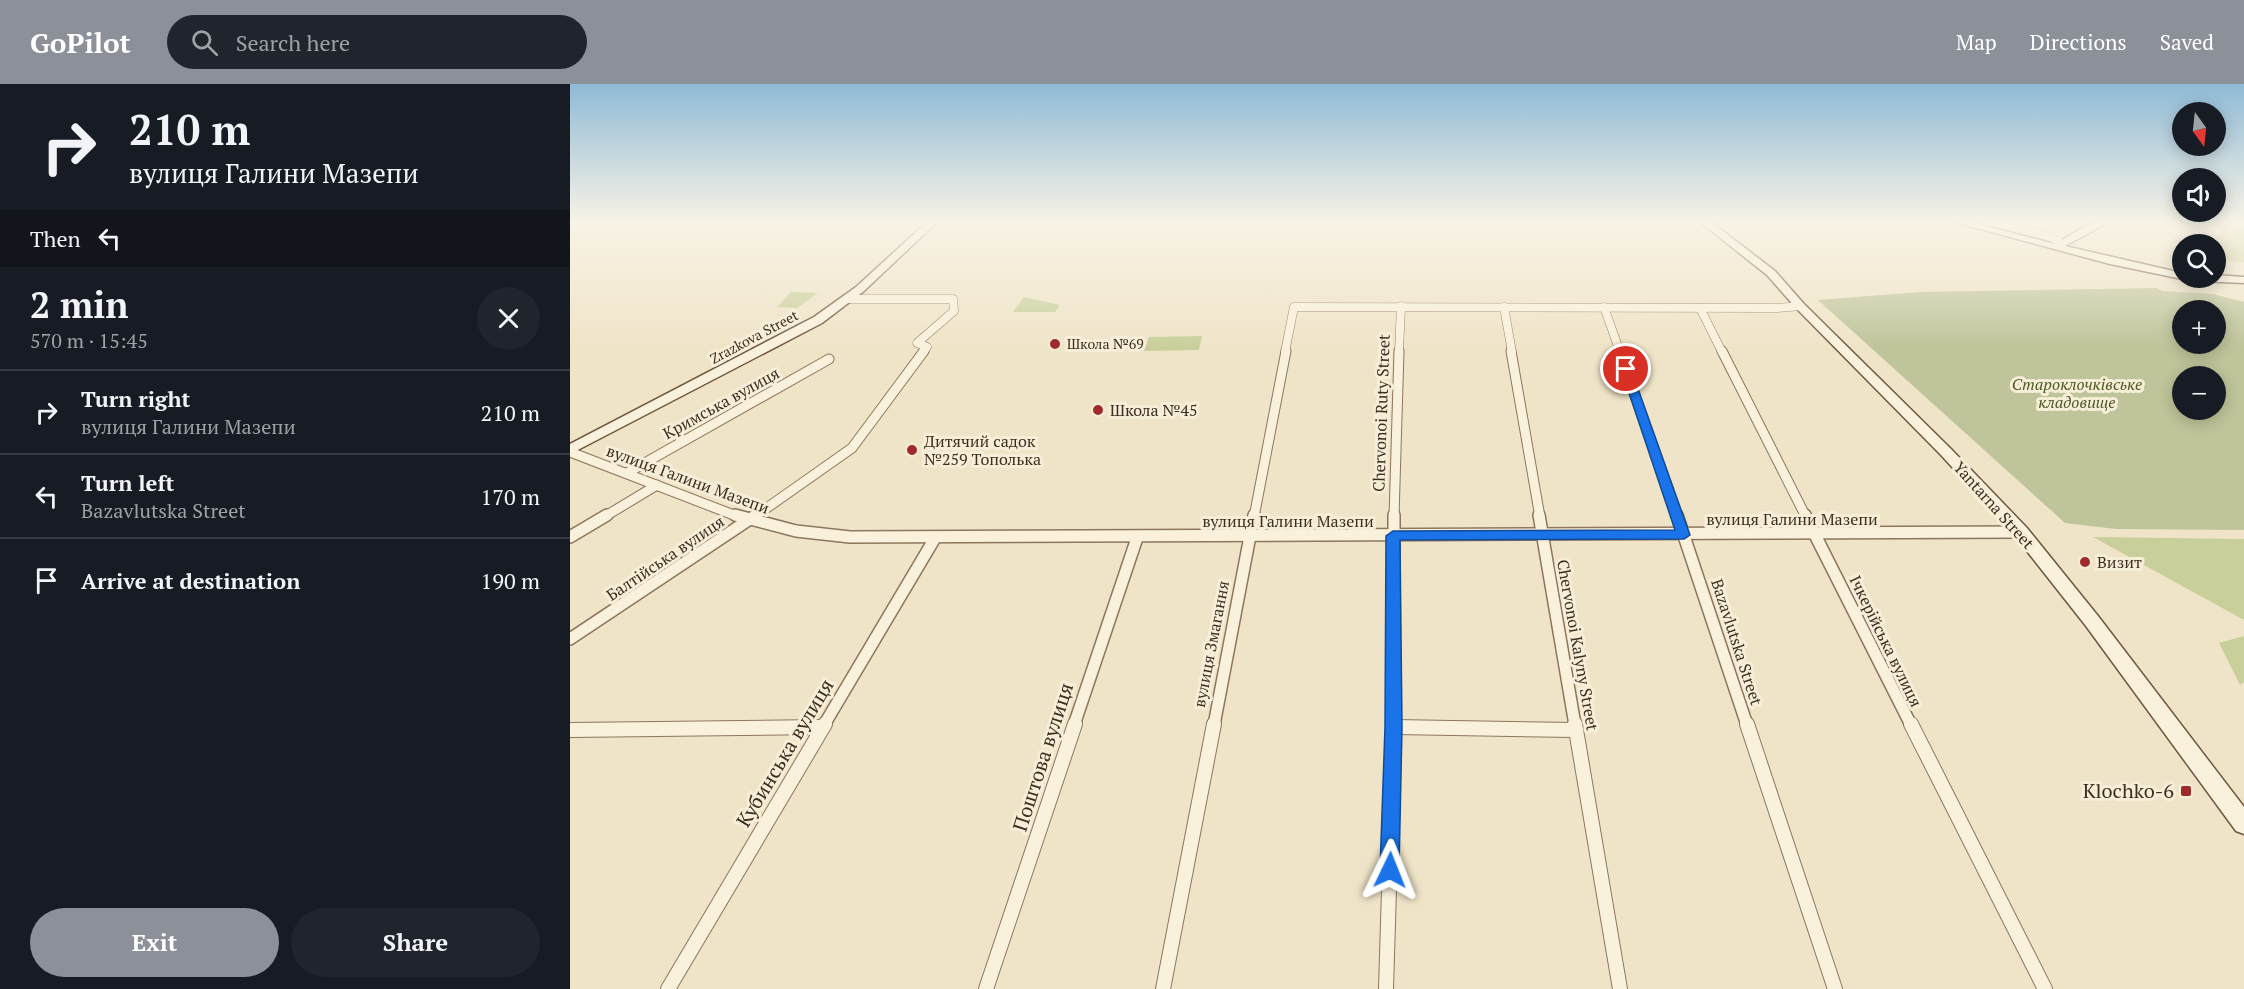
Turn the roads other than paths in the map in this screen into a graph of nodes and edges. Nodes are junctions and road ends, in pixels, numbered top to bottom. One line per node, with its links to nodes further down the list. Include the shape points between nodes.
1 (886, 264): 7 (main road, Zrazkova Street)
2 (1762, 264): 9 (main road, Yantarna Street)
3 (2123, 264): 4 (main road)
4 (2172, 274)
5 (2226, 279): 6 (main road)
6 (2244, 280)
7 (848, 299): 14 (main road, Zrazkova Street, via 803,329); 17 (street, Балтійська вулиця, via 953,299 954,311 916,343 927,347 852,448)
8 (1401, 306): 10 (street); 19 (street, вулиця Змагання, via 1294,307); 23 (street, Chervonoi Ruty Street)
9 (1800, 306): 12 (street); 18 (main road, Yantarna Street)
10 (1504, 307): 11 (street); 20 (street, Chervonoi Kalyny Street)
11 (1604, 307): 12 (street); 21 (street, Bazavlutska Street)
12 (1700, 308): 22 (street, Ічкерійська вулиця)
13 (829, 359): 15 (street, Кримська вулиця)
14 (570, 451): 15 (street, вулиця Галини Мазепи)
15 (627, 473): 16 (street, вулиця Галини Мазепи)
16 (657, 485): 17 (street, вулиця Галини Мазепи); 24 (street)
17 (748, 520): 25 (street, вулиця Галини Мазепи, via 841,537); 27 (street, Балтійська вулиця)
18 (2021, 532): 22 (street, вулиця Галини Мазепи); 32 (main road, Yantarna Street)
19 (1249, 535): 23 (street, вулиця Галини Мазепи); 26 (street, вулиця Галини Мазепи); 35 (street, вулиця Змагання)
20 (1542, 535): 21 (street, вулиця Галини Мазепи); 23 (street, вулиця Галини Мазепи); 30 (street, Chervonoi Kalyny Street)
21 (1684, 535): 22 (street, вулиця Галини Мазепи); 38 (street, Bazavlutska Street)
22 (1815, 535): 39 (street, Ічкерійська вулиця)
23 (1393, 536): 29 (street, Chervonoi Ruty Street)
24 (570, 537)
25 (935, 538): 26 (street, вулиця Галини Мазепи); 28 (street, Кубинська вулиця)
26 (1137, 538): 34 (street, Поштова вулиця)
27 (570, 639)
28 (823, 727): 31 (street); 33 (street, Кубинська вулиця)
29 (1394, 727): 30 (street); 36 (street, Chervonoi Ruty Street)
30 (1575, 729): 37 (street, Chervonoi Kalyny Street)
31 (570, 730)
32 (2244, 824)
33 (668, 989)
34 (986, 989)
35 (1163, 989)
36 (1386, 989)
37 (1620, 989)
38 (1835, 989)
39 (2045, 989)

